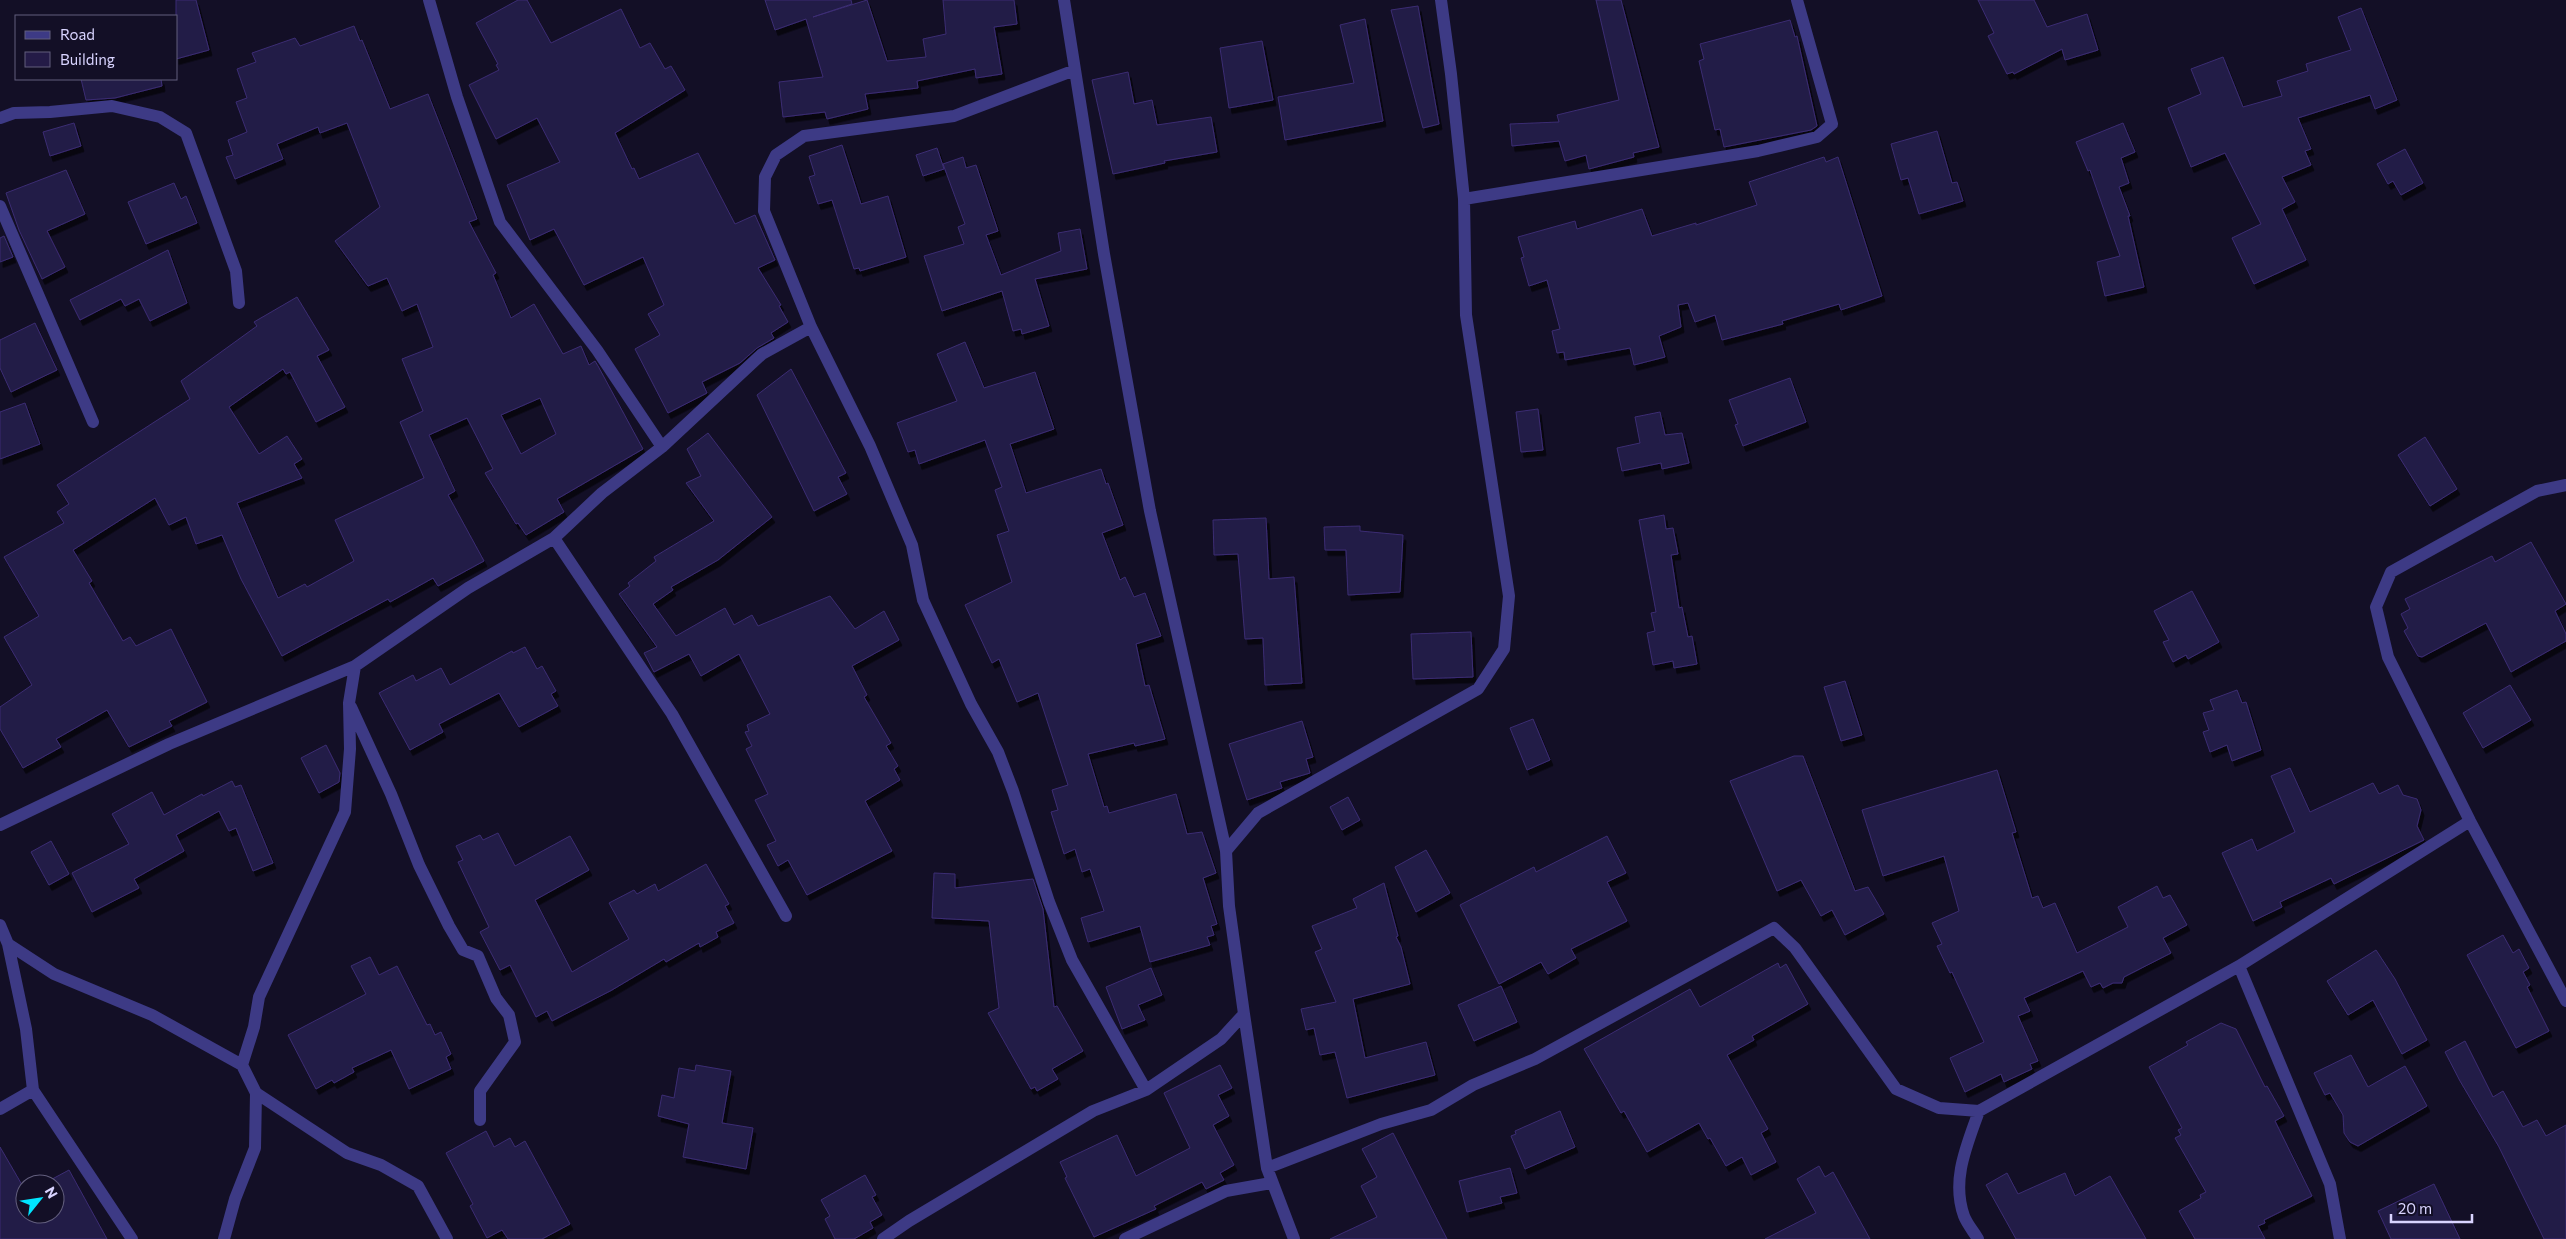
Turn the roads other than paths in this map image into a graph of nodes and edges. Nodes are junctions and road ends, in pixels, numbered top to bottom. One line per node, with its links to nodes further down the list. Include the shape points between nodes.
1 (429, 0): 12 (street, via 457,96 500,222 597,350)
2 (1064, 0): 5 (street)
3 (1441, 0): 7 (street)
4 (1797, 0): 7 (street, via 1832,124 1817,137 1758,151)
5 (1075, 70): 10 (street, via 954,116 804,136 776,155 765,177 764,211); 19 (street, via 1150,510)
6 (0, 118): 9 (street, via 14,113 112,106 160,117 186,133 236,271)
7 (1464, 199): 19 (street, via 1466,315 1509,596 1504,649 1478,688 1258,813)
8 (0, 206): 11 (street)
9 (239, 303)
10 (812, 327): 12 (street, via 762,354); 28 (street, via 870,446 912,545 923,600 998,752 1072,960)
11 (93, 422)
12 (662, 447): 14 (street, via 602,493)
13 (2566, 485): 17 (street, via 2537,491 2391,572 2376,607 2388,657)
14 (554, 538): 15 (street, via 468,588); 20 (street, via 672,714)
15 (355, 666): 16 (street); 18 (street, via 169,744)
16 (349, 703): 26 (street, via 350,749 345,812 259,997); 32 (street, via 385,778 419,865 450,926 463,950 478,956 496,998 509,1015 515,1042 480,1091)
17 (2470, 821): 23 (street); 24 (street)
18 (0, 825)
19 (1226, 851): 25 (street, via 1229,906)
20 (786, 916)
21 (0, 925): 22 (street)
22 (8, 944): 26 (street, via 54,974 152,1015); 27 (street, via 26,1029)
23 (2240, 966): 31 (street); 42 (street, via 2330,1184)
24 (2566, 1001)
25 (1244, 1014): 28 (street, via 1221,1039); 33 (street)
26 (242, 1065): 29 (street)
27 (33, 1090): 30 (street); 35 (street)
28 (1146, 1090): 38 (street, via 1093,1111)
29 (256, 1092): 36 (street, via 256,1148 234,1199); 37 (street, via 347,1153 382,1166 418,1186)
30 (0, 1109)
31 (1979, 1111): 33 (street, via 1939,1108 1896,1089 1795,948 1774,928 1535,1059 1473,1085 1431,1110 1381,1124); 41 (street, via 1961,1161 1959,1194 1964,1217)
32 (480, 1120)
33 (1267, 1168): 34 (street)
34 (1272, 1184): 39 (street, via 1226,1191); 40 (street)
35 (132, 1239)
36 (224, 1239)
37 (447, 1239)
38 (883, 1239)
39 (1125, 1239)
40 (1294, 1239)
41 (1978, 1239)
42 (2340, 1239)

